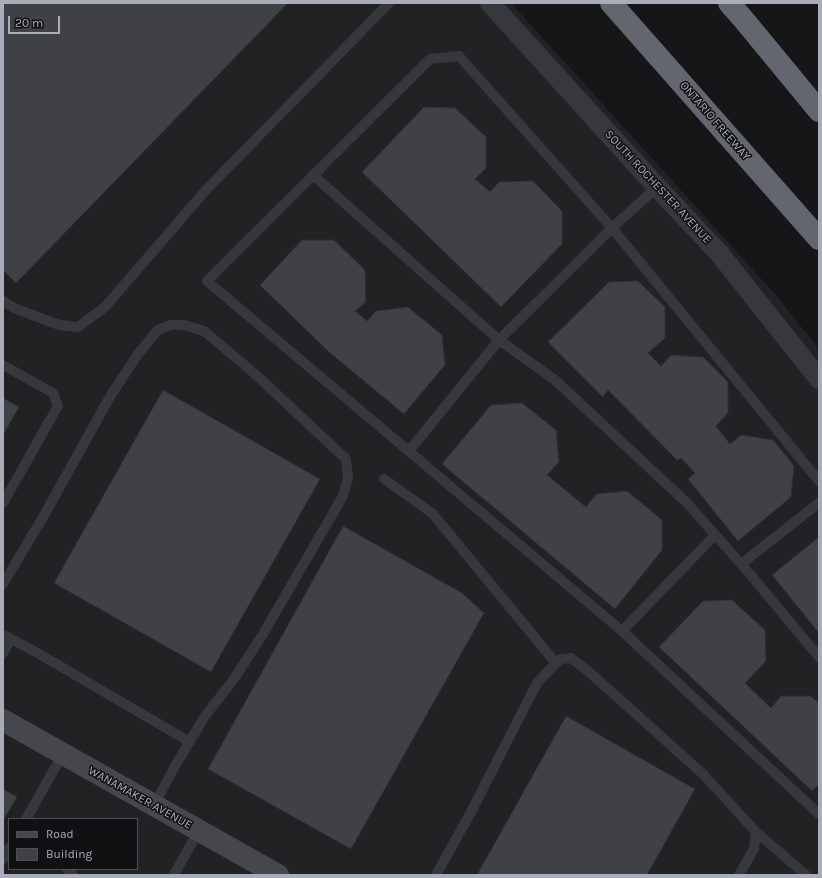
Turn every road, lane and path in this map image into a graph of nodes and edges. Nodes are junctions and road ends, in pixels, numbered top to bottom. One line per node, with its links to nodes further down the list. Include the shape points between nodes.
1 (389, 3): 10 (lane, via 206,190 105,307 78,327 59,325 14,308)
2 (490, 3): 7 (street, SOUTH ROCHESTER AVENUE)
3 (611, 3): 9 (highway, ONTARIO FREEWAY)
4 (729, 3): 5 (highway)
5 (819, 111)
6 (313, 175): 8 (lane, via 430,59 459,56); 11 (lane); 14 (lane, via 207,281)
7 (657, 187): 8 (lane); 13 (street, SOUTH ROCHESTER AVENUE, via 719,253)
8 (612, 228): 11 (lane); 16 (lane)
9 (819, 240)
10 (3, 301)
11 (499, 340): 14 (lane); 19 (lane, via 555,380 686,502)
12 (3, 365): 17 (lane, via 53,393 58,406)
13 (819, 378)
14 (409, 451): 22 (lane)
15 (384, 479): 26 (lane, via 432,512)
16 (819, 481)
17 (3, 503)
18 (819, 503): 20 (lane)
19 (715, 535): 20 (lane); 22 (lane)
20 (741, 564): 25 (lane)
21 (3, 584): 28 (lane, via 111,395 138,354 158,330 171,325 184,325 204,331 254,373 346,459 348,478 343,496 263,634 234,679 205,716)
22 (622, 631): 31 (lane)
23 (7, 637): 24 (lane); 28 (lane)
24 (3, 653)
25 (819, 657)
26 (556, 663): 34 (lane, via 561,659 571,658 588,670 703,774); 39 (lane, via 537,683)
27 (3, 720): 29 (street, WANAMAKER AVENUE)
28 (190, 742): 30 (lane)
29 (63, 754): 30 (street, WANAMAKER AVENUE); 32 (lane)
30 (154, 805): 33 (street, WANAMAKER AVENUE)
31 (819, 814)
32 (27, 818)
33 (199, 830): 37 (lane); 38 (street, WANAMAKER AVENUE)
34 (756, 832): 40 (lane, via 754,849); 41 (lane)
35 (8, 850): 36 (lane)
36 (3, 859)
37 (174, 875)
38 (278, 875)
39 (436, 875)
40 (739, 875)
41 (806, 875)

